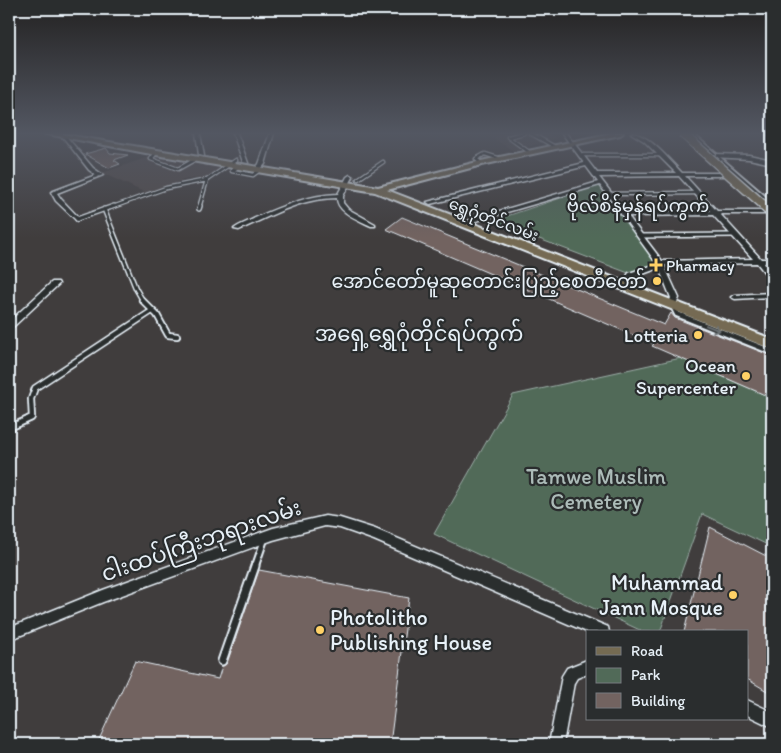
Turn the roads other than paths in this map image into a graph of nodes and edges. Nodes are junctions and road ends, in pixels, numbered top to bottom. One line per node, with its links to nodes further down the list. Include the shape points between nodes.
1 (90, 168): 31 (street, via 100,175 54,192)
2 (231, 168): 15 (lane)
3 (268, 168): 16 (main road, ရွှေဂုံတိုင်လမ်း)
4 (372, 168): 16 (lane)
5 (461, 168): 18 (main road)
6 (570, 168): 25 (street)
7 (590, 168): 14 (street)
8 (674, 168): 12 (street)
9 (717, 168): 13 (main road)
10 (722, 168): 28 (main road, bridge)
11 (728, 168): 20 (main road)
12 (680, 174): 13 (street); 14 (street); 21 (street)
13 (723, 174): 19 (main road)
14 (596, 176): 17 (street)
15 (207, 180): 26 (lane); 27 (lane, via 174,186)
16 (352, 180): 18 (main road, ရွှေဂုံတိုင်လမ်း); 23 (street)
17 (601, 183): 22 (street); 32 (street)
18 (383, 188): 25 (main road, ရွှေဂုံတိုင်လမ်း); 32 (main road, ရွှေဂုံတိုင်လမ်း)
19 (743, 191): 20 (main road); 28 (main road)
20 (754, 191): 24 (main road)
21 (696, 193): 22 (lane); 29 (street)
22 (609, 194): 30 (street)
23 (340, 196): 33 (street, via 346,210); 34 (street, via 323,195 296,202)
24 (768, 199): 28 (main road)
25 (430, 202): 32 (main road, ရွှေဂုံတိုင်လမ်း)
26 (199, 209)
27 (104, 210): 31 (lane); 46 (lane, via 136,290)
28 (771, 212): 29 (street)
29 (713, 213): 30 (street); 35 (street)
30 (624, 214): 36 (street)
31 (77, 218)
32 (471, 223): 41 (main road, ရွှေဂုံတိုင်လမ်း)
33 (373, 225)
34 (237, 229)
35 (733, 234): 36 (lane); 37 (street)
36 (640, 236): 39 (street)
37 (760, 261): 38 (street); 39 (street); 40 (street)
38 (772, 261)
39 (660, 264): 41 (street, via 632,275); 45 (street)
40 (772, 276)
41 (626, 283): 45 (main road, ရွှေဂုံတိုင်လမ်း)
42 (55, 284): 47 (street)
43 (772, 295): 44 (street)
44 (736, 297)
45 (674, 301): 48 (main road, ရွှေဂုံတိုင်လမ်း); 50 (main road, ရွှေဂုံတိုင်လမ်း); 51 (lane, one-way to 51, via 677,314)
46 (152, 311): 49 (lane, via 168,335); 52 (lane, via 35,388 31,399 32,417)
47 (9, 326)
48 (772, 335)
49 (177, 336)
50 (772, 344)
51 (772, 352)
52 (9, 428)
53 (265, 537): 54 (street, ငါးထပ်ကြီးဘုရားလမ်း, via 312,523 340,522); 55 (street, ငါးထပ်ကြီးဘုရားလမ်း); 56 (lane)
54 (597, 630)
55 (9, 634)
56 (222, 660)
57 (586, 667): 60 (street, via 572,673 567,681)
58 (748, 708): 59 (street)
59 (772, 720)
60 (556, 744)

